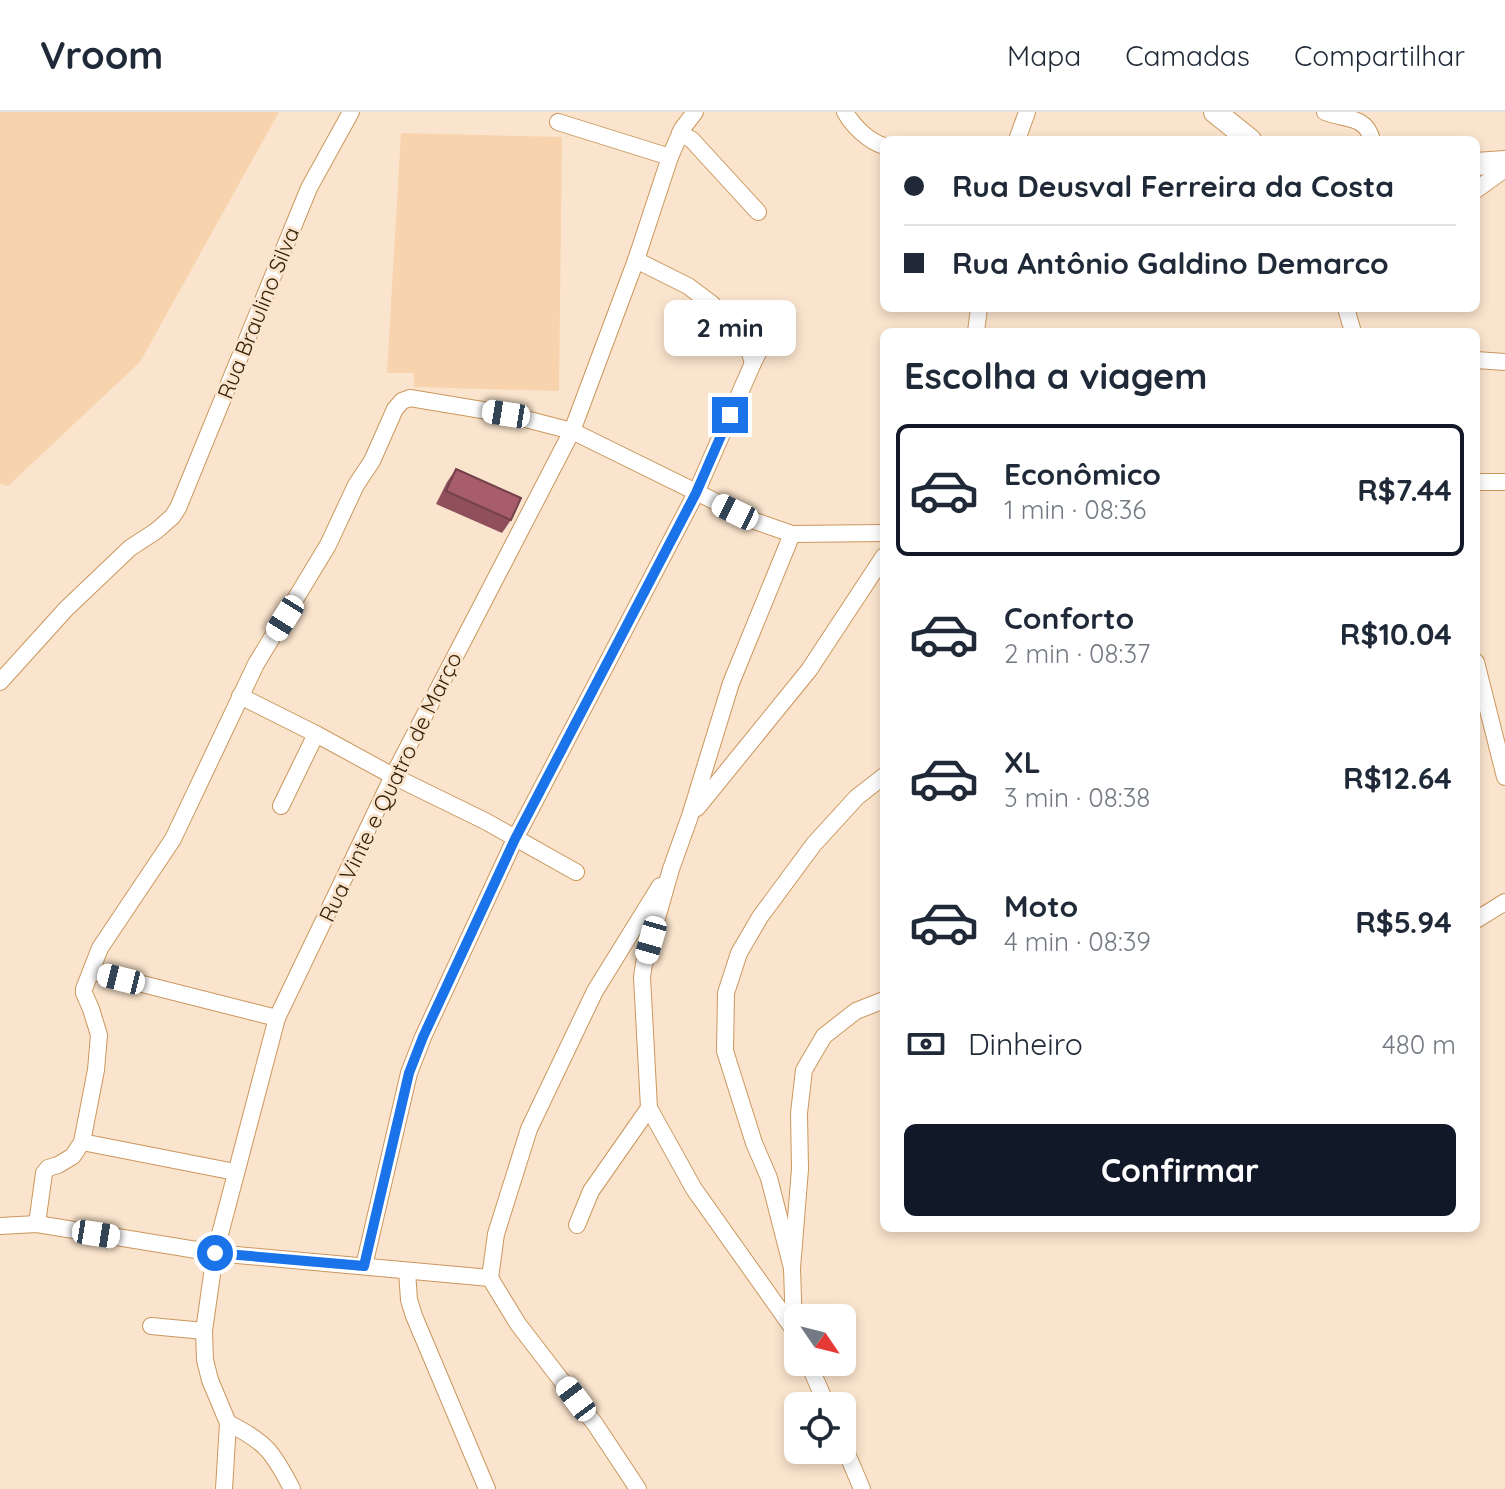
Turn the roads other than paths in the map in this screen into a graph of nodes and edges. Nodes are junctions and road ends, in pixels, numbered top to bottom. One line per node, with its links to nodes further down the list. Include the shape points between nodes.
1 (351, 112): 32 (street, Rua Braulino Silva, via 309,188 178,508 77,598)
2 (695, 112): 8 (street, Rua Vinte e Quatro de Março)
3 (845, 112): 12 (street)
4 (1027, 112): 9 (street)
5 (1215, 112): 10 (main road)
6 (1325, 112): 11 (street, via 1361,122)
7 (558, 122): 13 (street)
8 (681, 131): 13 (street, Rua Vinte e Quatro de Março); 18 (street)
9 (1018, 136)
10 (1245, 136)
11 (1371, 136)
12 (880, 145)
13 (670, 157): 19 (street, Rua Vinte e Quatro de Março)
14 (1505, 162): 15 (main road)
15 (1480, 164)
16 (1505, 169): 17 (street)
17 (1480, 187)
18 (758, 212)
19 (636, 260): 23 (street, via 712,304 749,350); 24 (street, Rua Vinte e Quatro de Março)
20 (776, 317): 23 (street)
21 (1480, 360): 22 (street)
22 (1505, 362)
23 (753, 363): 27 (street)
24 (572, 431): 27 (street); 33 (street, via 506,414 402,401 328,545); 35 (street, Rua Vinte e Quatro de Março)
25 (1480, 482): 26 (street)
26 (1505, 482)
27 (696, 493): 29 (street); 40 (street)
28 (880, 533): 29 (street)
29 (792, 534): 39 (street, via 731,683)
30 (880, 562): 39 (street, via 809,670)
31 (1480, 678): 36 (street)
32 (0, 682)
33 (240, 696): 34 (street); 45 (street, via 173,839 100,948)
34 (316, 734): 35 (street); 38 (street)
35 (393, 776): 40 (street); 47 (street, Rua Vinte e Quatro de Março)
36 (1505, 777)
37 (880, 779): 56 (street, via 814,844 760,917 739,953 726,993 725,1051 769,1178)
38 (281, 806)
39 (690, 816): 41 (street)
40 (515, 839): 42 (street); 55 (street, via 414,1060)
41 (671, 869): 48 (street, via 642,977); 58 (street, via 595,991 529,1129 496,1234)
42 (576, 872)
43 (1505, 902): 44 (street)
44 (1480, 918)
45 (91, 971): 47 (street); 49 (street, via 84,993 99,1035)
46 (880, 1002): 56 (street, via 856,1011 824,1036 804,1070)
47 (277, 1018): 50 (street, Rua Vinte e Quatro de Março)
48 (649, 1108): 52 (street, via 591,1191); 60 (street, via 694,1189)
49 (82, 1142): 50 (street); 51 (street, via 73,1156 44,1173)
50 (235, 1172): 54 (street, Rua Vinte e Quatro de Março)
51 (37, 1224): 53 (street); 54 (street)
52 (577, 1225)
53 (0, 1226)
54 (215, 1253): 55 (street); 62 (street, Rua Vinte e Quatro de Março)
55 (364, 1266): 57 (street)
56 (792, 1268): 59 (street)
57 (407, 1271): 58 (street); 67 (street, via 414,1316)
58 (490, 1278): 68 (street)
59 (794, 1304)
60 (784, 1318)
61 (151, 1326): 62 (street)
62 (204, 1331): 63 (street, Rua Vinte e Quatro de Março, via 210,1380)
63 (228, 1423): 65 (street, Rua Vinte e Quatro de Março); 66 (street, via 256,1437)
64 (851, 1464): 69 (street)
65 (224, 1489)
66 (292, 1489)
67 (487, 1489)
68 (638, 1489)
69 (862, 1489)

